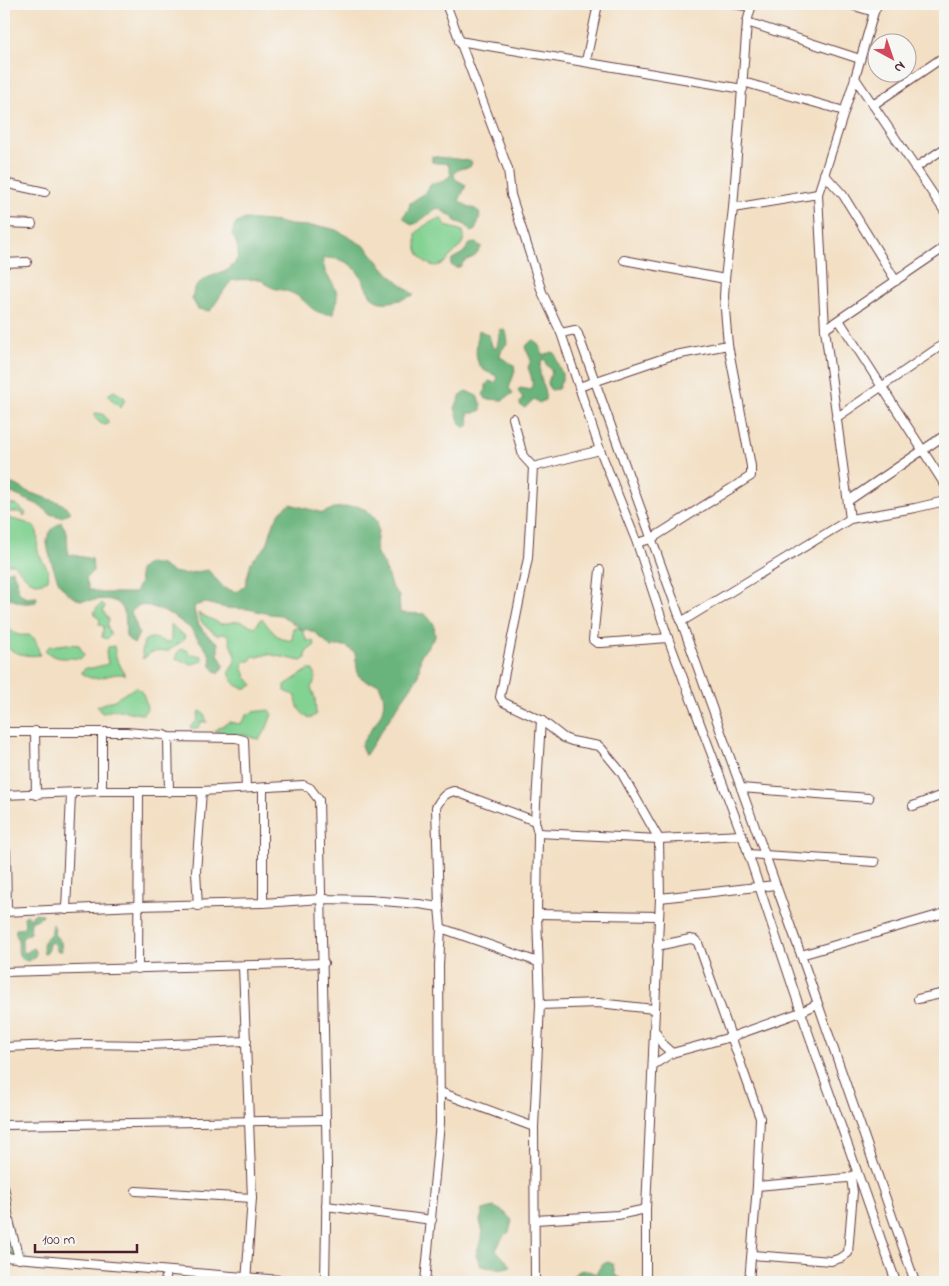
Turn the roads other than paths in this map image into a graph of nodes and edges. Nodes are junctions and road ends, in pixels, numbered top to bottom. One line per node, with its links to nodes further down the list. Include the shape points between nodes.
1 (446, 4): 11 (street)
2 (598, 4): 14 (street)
3 (734, 4): 7 (street)
4 (848, 4): 9 (street)
5 (878, 4): 9 (street)
6 (941, 4): 8 (street)
7 (751, 6): 10 (street)
8 (945, 10)
9 (874, 12): 13 (street)
10 (748, 22): 13 (street); 16 (street)
11 (459, 41): 14 (street); 37 (street, via 508,168 511,195 542,292)
12 (945, 56): 17 (street)
13 (860, 60): 15 (street)
14 (586, 61): 16 (street)
15 (855, 78): 17 (street); 18 (street)
16 (743, 85): 18 (street); 25 (street)
17 (873, 105): 20 (street)
18 (844, 111): 21 (street)
19 (945, 148): 20 (street)
20 (915, 168): 26 (street)
21 (824, 174): 24 (street); 34 (street, via 843,195)
22 (4, 183): 23 (street)
23 (44, 192)
24 (818, 194): 25 (street); 36 (street)
25 (733, 208): 33 (street)
26 (945, 212)
27 (4, 223): 28 (street)
28 (32, 224)
29 (945, 247): 34 (street)
30 (624, 260): 33 (street)
31 (27, 262): 32 (street)
32 (4, 263)
33 (724, 279): 39 (street)
34 (896, 281): 35 (street)
35 (839, 320): 36 (street); 44 (street)
36 (825, 330): 46 (street)
37 (561, 333): 40 (street, via 577,332); 41 (street)
38 (945, 343): 44 (street)
39 (728, 345): 42 (street, via 670,356); 55 (street, via 751,476)
40 (589, 364): 41 (street); 42 (street)
41 (573, 369): 43 (street)
42 (595, 382): 43 (street); 55 (street)
43 (579, 387): 48 (street)
44 (881, 387): 46 (street); 49 (street)
45 (513, 418): 50 (street, via 523,456)
46 (836, 418): 52 (street)
47 (945, 435): 49 (street)
48 (600, 450): 50 (street); 56 (street)
49 (923, 450): 51 (street); 52 (street)
50 (533, 467): 62 (street, via 528,558 500,697 503,702)
51 (945, 485)
52 (848, 501): 54 (street)
53 (945, 501): 54 (street)
54 (850, 519): 60 (street)
55 (651, 539): 56 (street); 58 (street)
56 (637, 543): 59 (street)
57 (600, 570): 61 (street, via 593,640 602,644)
58 (668, 586): 59 (street); 60 (street)
59 (653, 591): 61 (street)
60 (681, 622): 69 (street)
61 (668, 638): 82 (street)
62 (541, 720): 80 (street); 83 (street, via 564,738 602,749 621,772)
63 (35, 731): 64 (street); 65 (street); 77 (street)
64 (4, 732)
65 (102, 733): 66 (street); 71 (street)
66 (168, 737): 67 (street, via 244,740); 73 (street)
67 (246, 788): 68 (street); 70 (street)
68 (263, 788): 91 (street, via 303,786 310,788 320,800); 92 (street)
69 (741, 788): 78 (street); 86 (street)
70 (202, 791): 73 (street); 94 (street, via 196,872)
71 (102, 792): 72 (street); 74 (street)
72 (139, 792): 73 (street); 93 (street)
73 (169, 792)
74 (71, 794): 77 (street); 96 (street)
75 (945, 794): 79 (street)
76 (4, 795): 77 (street)
77 (36, 795)
78 (869, 798)
79 (913, 806)
80 (535, 821): 81 (street); 95 (street, via 454,791 441,798 436,807)
81 (538, 833): 83 (street); 99 (street)
82 (742, 835): 83 (street); 85 (street)
83 (659, 839): 90 (street)
84 (6, 851): 97 (street)
85 (748, 854): 86 (street); 89 (street)
86 (764, 855): 87 (street); 88 (street)
87 (875, 862)
88 (775, 886): 89 (street); 103 (street)
89 (759, 888): 90 (street); 114 (street)
90 (660, 898): 100 (street)
91 (322, 899): 92 (street); 95 (street); 105 (street)
92 (264, 903): 94 (street)
93 (137, 906): 94 (street); 96 (street); 107 (street)
94 (198, 906)
95 (439, 907): 101 (street)
96 (66, 910): 97 (street)
97 (5, 912)
98 (945, 913): 103 (street)
99 (537, 914): 100 (street); 104 (street)
100 (658, 916): 102 (street)
101 (441, 928): 104 (street); 121 (street)
102 (657, 946): 113 (street); 116 (street, via 690,939 698,943)
103 (801, 955): 111 (street)
104 (538, 962): 112 (street)
105 (324, 963): 106 (street); 123 (street)
106 (244, 966): 107 (street); 117 (street)
107 (138, 969): 108 (street)
108 (4, 972)
109 (945, 993): 110 (street)
110 (918, 999)
111 (817, 1004): 114 (street); 148 (street)
112 (540, 1005): 113 (street, via 598,1004); 125 (street)
113 (654, 1009): 115 (street)
114 (801, 1012): 116 (street); 126 (street)
115 (655, 1031): 119 (street); 120 (street)
116 (731, 1037): 119 (street); 127 (street, via 760,1118)
117 (247, 1041): 118 (street); 122 (street)
118 (4, 1047)
119 (672, 1053): 120 (street)
120 (653, 1064): 132 (street)
121 (440, 1092): 125 (street); 133 (street)
122 (248, 1120): 123 (street); 124 (street); 130 (street)
123 (325, 1120): 131 (street)
124 (4, 1125)
125 (534, 1127): 134 (street)
126 (854, 1175): 127 (street); 135 (street, via 848,1253 831,1262); 147 (street)
127 (757, 1186): 135 (street)
128 (4, 1187): 137 (street)
129 (136, 1191): 130 (street)
130 (252, 1198): 139 (street)
131 (326, 1206): 133 (street); 142 (street)
132 (646, 1209): 134 (street, via 618,1215); 145 (street)
133 (432, 1220): 143 (street)
134 (535, 1220): 144 (street)
135 (752, 1255): 146 (street)
136 (4, 1258): 137 (street)
137 (19, 1259): 138 (street)
138 (167, 1271): 139 (street); 140 (street)
139 (246, 1280): 141 (street)
140 (165, 1282)
141 (304, 1282)
142 (325, 1282)
143 (425, 1282)
144 (534, 1282)
145 (646, 1282)
146 (749, 1282)
147 (896, 1282)
148 (915, 1282)

